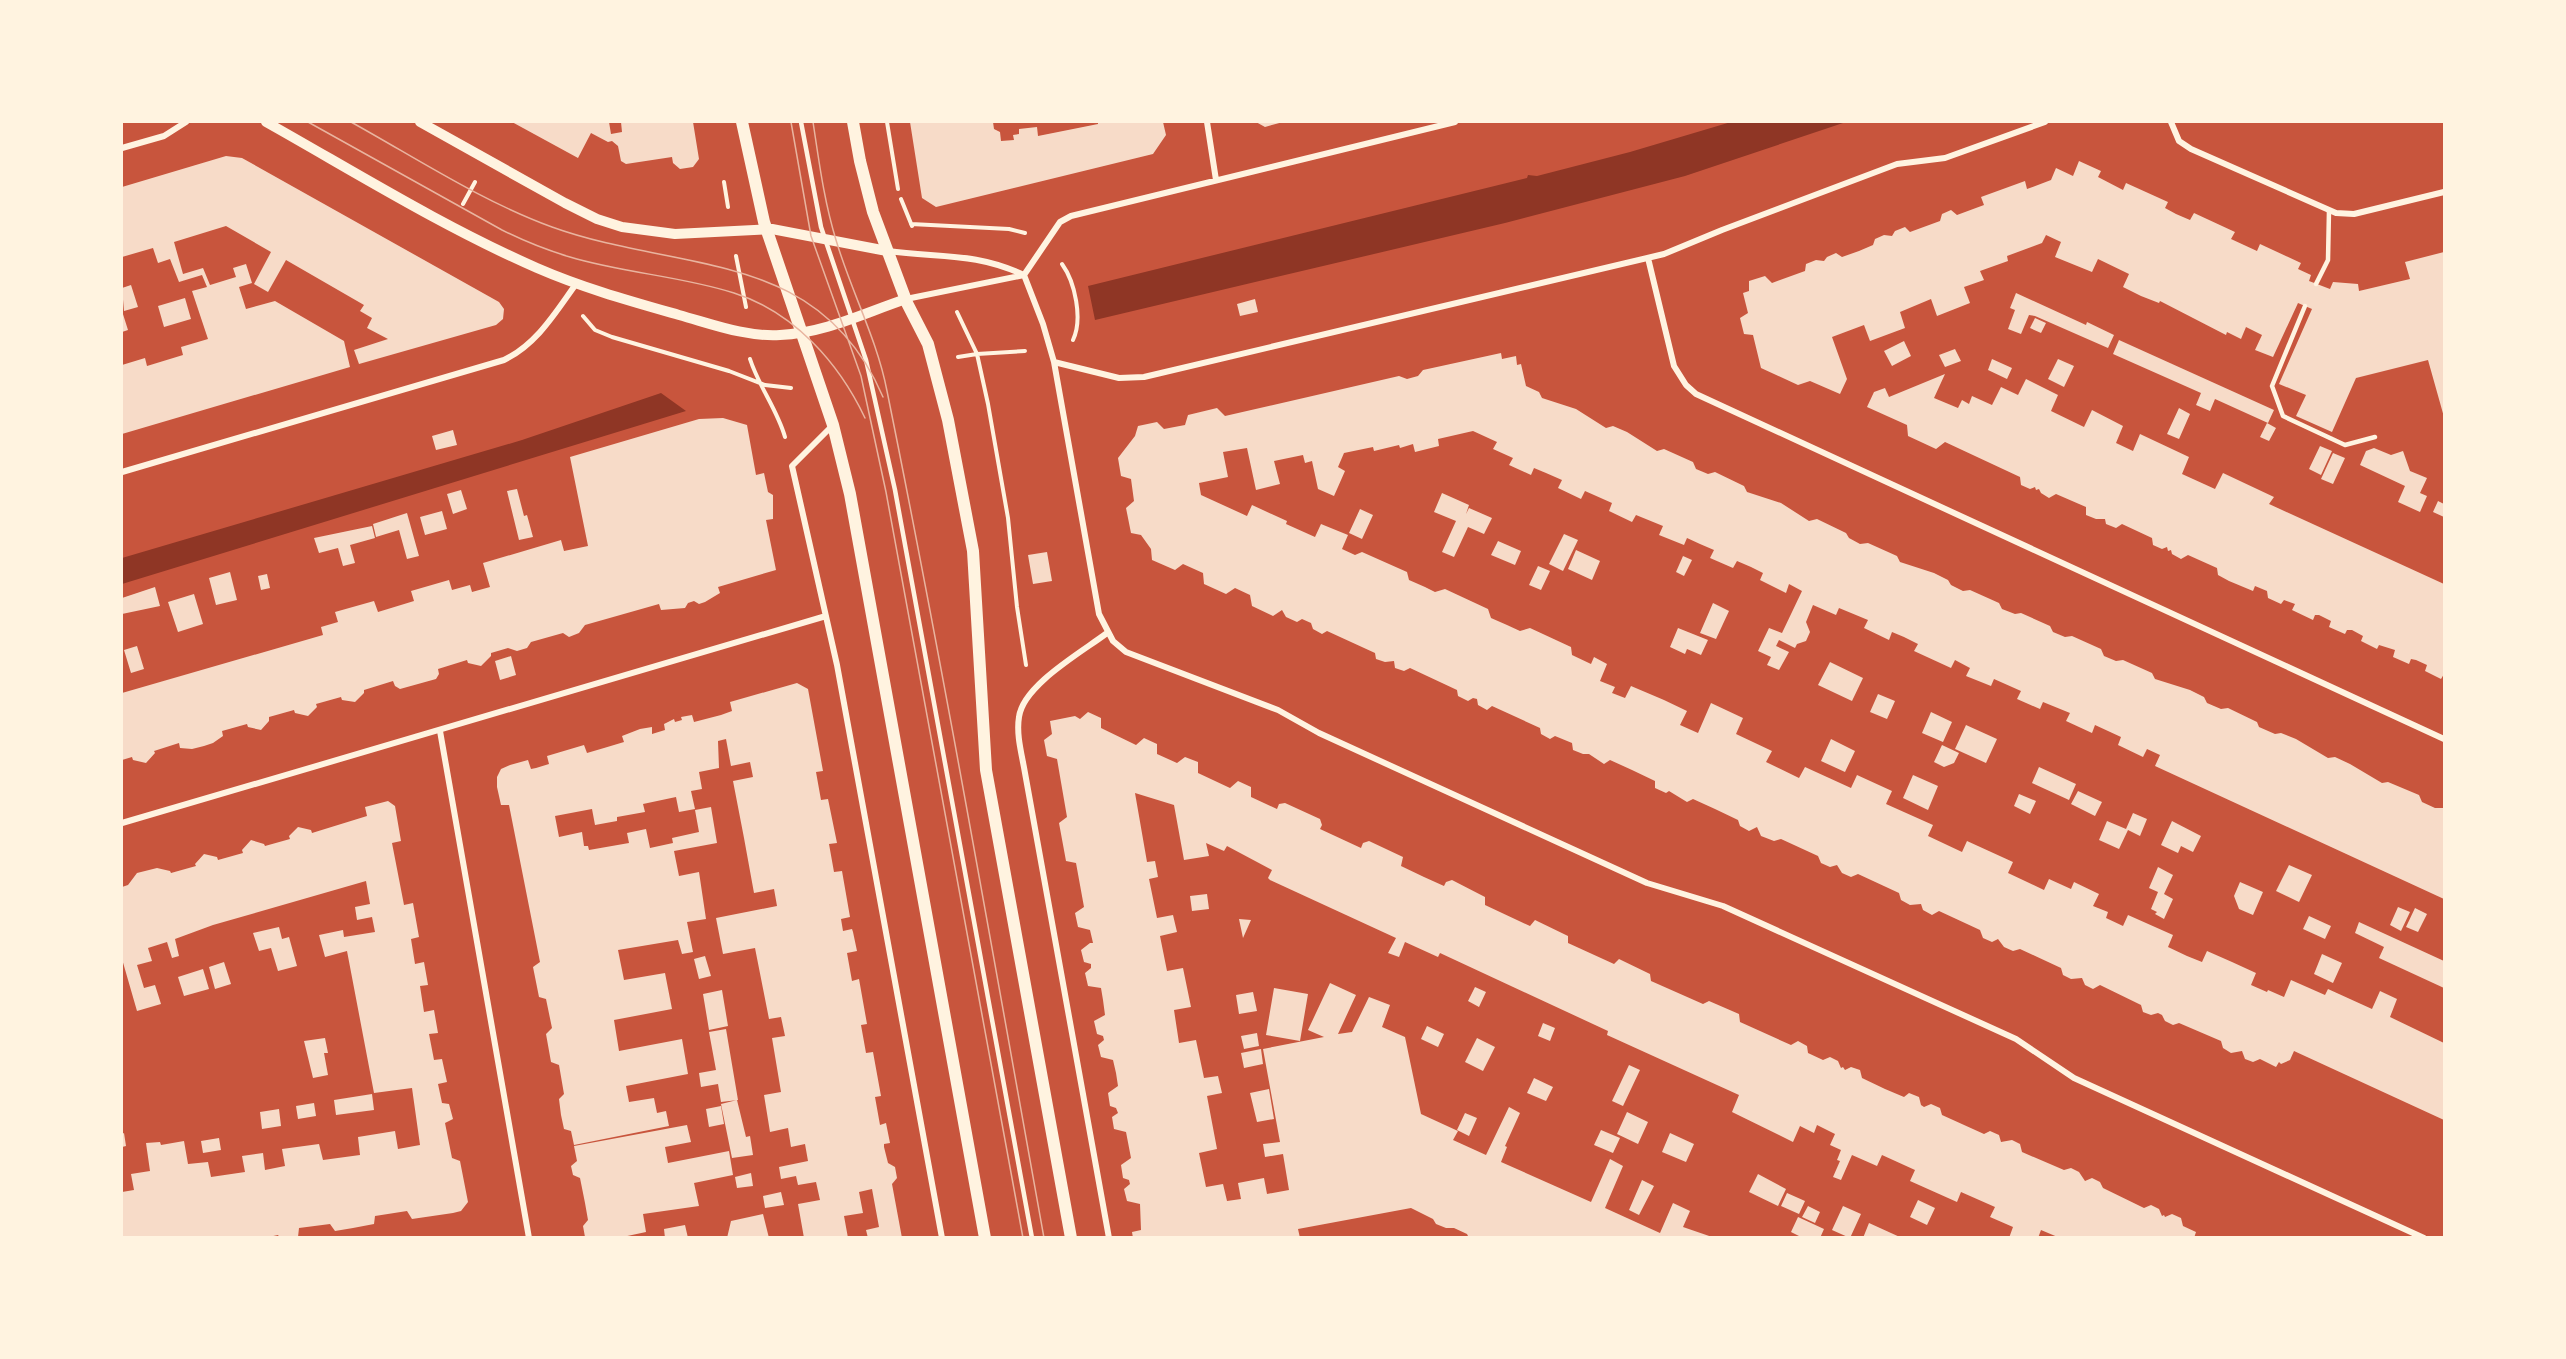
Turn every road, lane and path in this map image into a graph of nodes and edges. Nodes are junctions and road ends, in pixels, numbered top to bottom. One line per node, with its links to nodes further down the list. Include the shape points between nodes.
1 (186, 122): 11 (street, via 164,136)
2 (266, 122): 16 (street)
3 (420, 122): 12 (street)
4 (742, 122): 17 (main road)
5 (801, 122): 18 (lane)
6 (853, 122): 19 (main road, via 867,190)
7 (1207, 122): 13 (street)
8 (1455, 122): 13 (street)
9 (2045, 122): 20 (street, via 1945,158 1897,164)
10 (2171, 122): 15 (street, via 2179,141 2191,150)
11 (122, 148)
12 (488, 160): 16 (path); 17 (street, via 597,219 622,226 675,234)
13 (1216, 180): 21 (street, via 1068,217 1057,226)
14 (2445, 192): 15 (street, via 2354,214)
15 (2329, 210): 23 (lane, via 2328,260)
16 (451, 226): 22 (street)
17 (767, 229): 18 (street); 27 (main road)
18 (824, 239): 19 (street); 26 (lane)
19 (888, 251): 21 (street, via 975,258); 24 (main road)
20 (1648, 258): 28 (street, via 1138,378 1096,374); 37 (street, via 1674,366 1696,394)
21 (1024, 275): 24 (street); 28 (street)
22 (576, 284): 27 (street, via 740,332 767,336); 31 (path, via 581,313 595,330 760,383 780,420); 32 (street, via 540,333 504,360)
23 (2316, 284)
24 (906, 299): 26 (street); 43 (main road, via 936,371 973,551 986,770)
25 (2305, 306): 30 (lane, via 2272,386 2283,416 2345,445)
26 (852, 319): 27 (street); 42 (lane, via 870,374 895,490)
27 (804, 334): 29 (main road)
28 (1054, 362): 34 (street, via 1091,582); 35 (path, via 1028,350 977,354 1008,518 1028,678)
29 (833, 425): 31 (street); 41 (main road, via 858,530)
30 (2375, 436)
31 (792, 466): 33 (street)
32 (122, 472)
33 (826, 616): 36 (street, via 594,681); 40 (street)
34 (1107, 633): 35 (street); 45 (street, via 1131,654 1278,710 1319,733 1647,883 1723,906 2016,1039 2074,1078)
35 (1027, 698): 44 (street, via 1019,718 1019,736)
36 (440, 731): 38 (street); 39 (street)
37 (2445, 739)
38 (122, 823)
39 (529, 1238)
40 (942, 1238)
41 (985, 1238)
42 (1032, 1238)
43 (1071, 1238)
44 (1109, 1238)
45 (2424, 1238)

